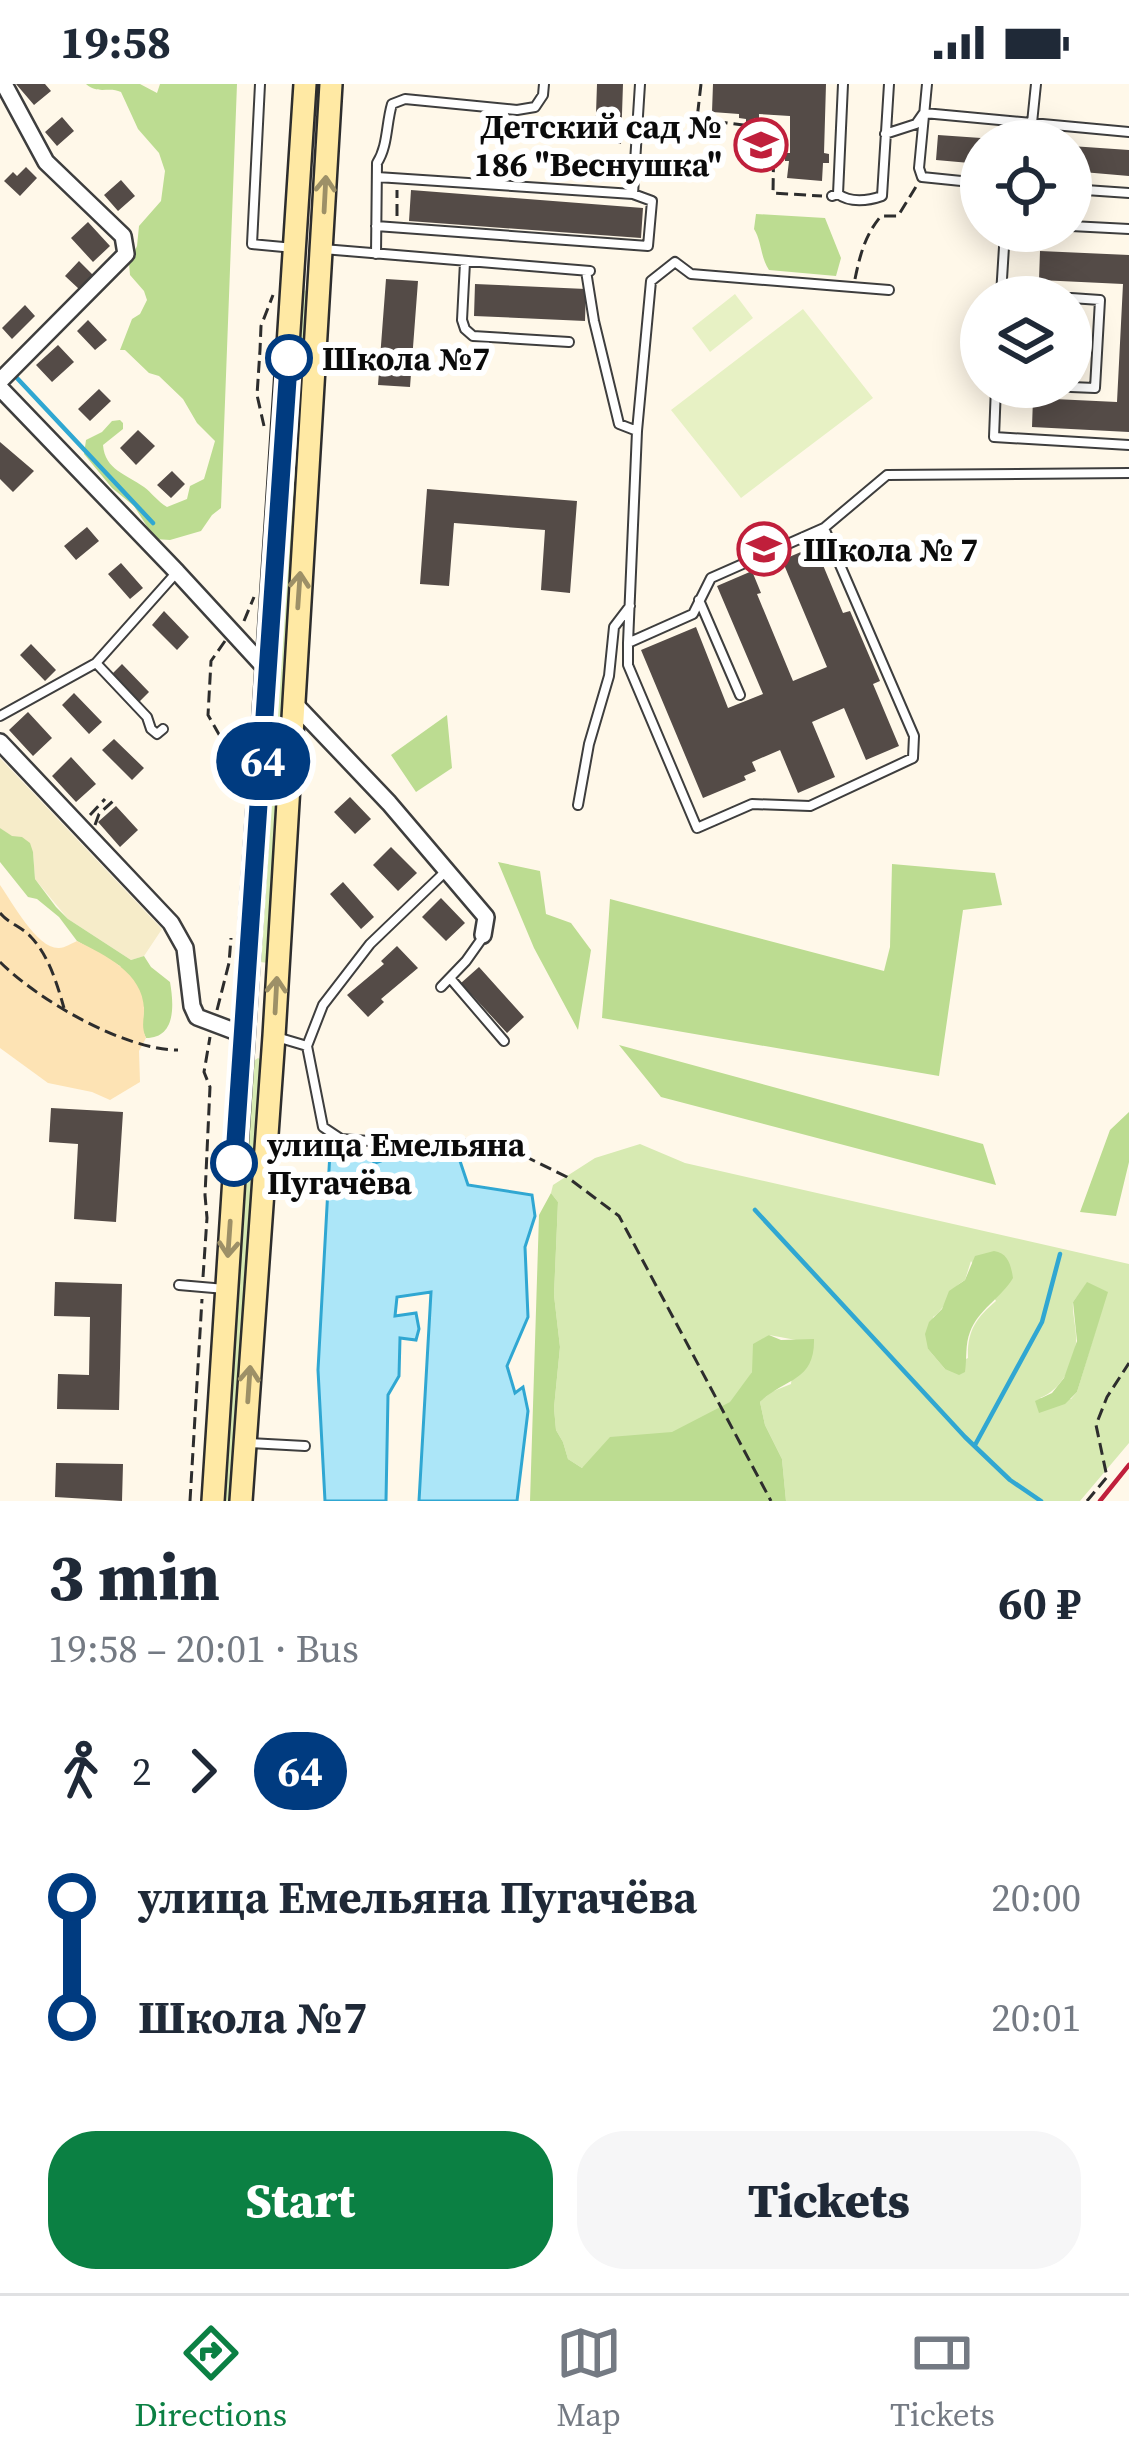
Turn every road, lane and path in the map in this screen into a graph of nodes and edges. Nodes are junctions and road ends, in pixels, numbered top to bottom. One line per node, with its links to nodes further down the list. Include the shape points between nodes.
1 (4, 84): 39 (street, via 46,162 124,236 126,254)
2 (260, 84): 30 (lane, via 252,244)
3 (305, 84): 30 (main road)
4 (331, 84): 31 (main road, one-way to 4)
5 (544, 84): 18 (lane, via 535,107 517,110 392,104)
6 (640, 84): 24 (lane)
7 (701, 84): 25 (path, via 697,119 774,129 773,193)
8 (843, 84): 25 (lane)
9 (889, 84): 17 (lane)
10 (926, 84): 12 (lane)
11 (1036, 84): 14 (lane)
12 (924, 113): 13 (lane); 17 (lane); 19 (lane)
13 (1000, 120)
14 (1032, 120)
15 (1092, 129): 16 (lane)
16 (1129, 132)
17 (886, 134): 25 (lane, via 882,196)
18 (376, 177): 20 (lane); 26 (lane)
19 (922, 177): 21 (lane); 34 (path, via 898,216 881,216 869,231)
20 (406, 179): 24 (lane); 28 (path, via 397,190)
21 (960, 181)
22 (1092, 190): 23 (lane)
23 (1129, 193)
24 (633, 194): 28 (lane, via 652,201 648,246)
25 (835, 195)
26 (376, 226): 28 (lane); 32 (lane)
27 (1092, 227): 29 (lane)
28 (404, 228)
29 (1129, 229)
30 (295, 248): 31 (main road); 54 (main road)
31 (321, 249): 32 (lane); 56 (main road, one-way to 31)
32 (376, 254): 33 (lane)
33 (465, 262): 38 (lane, via 462,320 472,336); 42 (lane, via 588,271 619,424)
34 (854, 287): 36 (lane); 42 (lane, via 691,274 675,262 651,281)
35 (274, 290): 43 (path, via 261,326 257,395)
36 (890, 290)
37 (1092, 299): 40 (lane, via 1100,300)
38 (569, 342)
39 (0, 385): 47 (street)
40 (1092, 388)
41 (995, 408): 44 (lane, via 994,437)
42 (637, 431): 50 (lane)
43 (266, 436)
44 (1129, 445)
45 (1129, 473): 46 (lane, via 887,476)
46 (824, 528): 49 (lane, via 711,578); 52 (lane, via 914,736 913,758 810,806 752,804 697,827 628,665)
47 (178, 572): 51 (street); 53 (lane)
48 (255, 594): 51 (path)
49 (700, 600): 52 (lane, via 693,614); 55 (lane)
50 (630, 606): 52 (lane); 63 (lane, via 614,627)
51 (231, 632): 54 (street); 60 (path, via 211,662 206,701)
52 (628, 643)
53 (96, 663): 57 (lane); 58 (lane, via 151,729)
54 (269, 672): 74 (main road)
55 (740, 695)
56 (292, 701): 65 (street); 75 (main road, one-way to 56)
57 (0, 716)
58 (163, 729)
59 (0, 742): 64 (street)
60 (243, 776)
61 (105, 799): 64 (path)
62 (113, 801): 64 (path)
63 (578, 805)
64 (84, 831): 73 (street, via 171,923 185,948 192,1006)
65 (445, 872): 67 (street, via 486,917); 77 (lane, via 370,944 323,1005)
66 (0, 913): 72 (path, via 30,935)
67 (483, 935): 70 (lane)
68 (231, 940): 73 (path)
69 (0, 962): 72 (path)
70 (449, 978): 71 (lane); 76 (lane)
71 (441, 987)
72 (64, 1010): 78 (path, via 133,1042)
73 (214, 1022): 74 (street); 81 (path, via 204,1072 210,1112)
74 (242, 1034): 75 (main road); 82 (main road, one-way to 82)
75 (274, 1036): 77 (lane); 84 (main road, one-way to 75)
76 (504, 1041)
77 (307, 1046): 79 (lane, via 323,1127 341,1139)
78 (178, 1050)
79 (498, 1144): 89 (path, via 567,1177 619,1216)
80 (179, 1285): 81 (lane)
81 (202, 1287): 82 (lane); 86 (path)
82 (226, 1289): 87 (main road)
83 (1129, 1364): 90 (path, via 1096,1425 1107,1477)
84 (245, 1443): 85 (lane); 88 (main road)
85 (305, 1446)
86 (190, 1501)
87 (213, 1501)
88 (241, 1501)
89 (771, 1501)
90 (1087, 1501)

